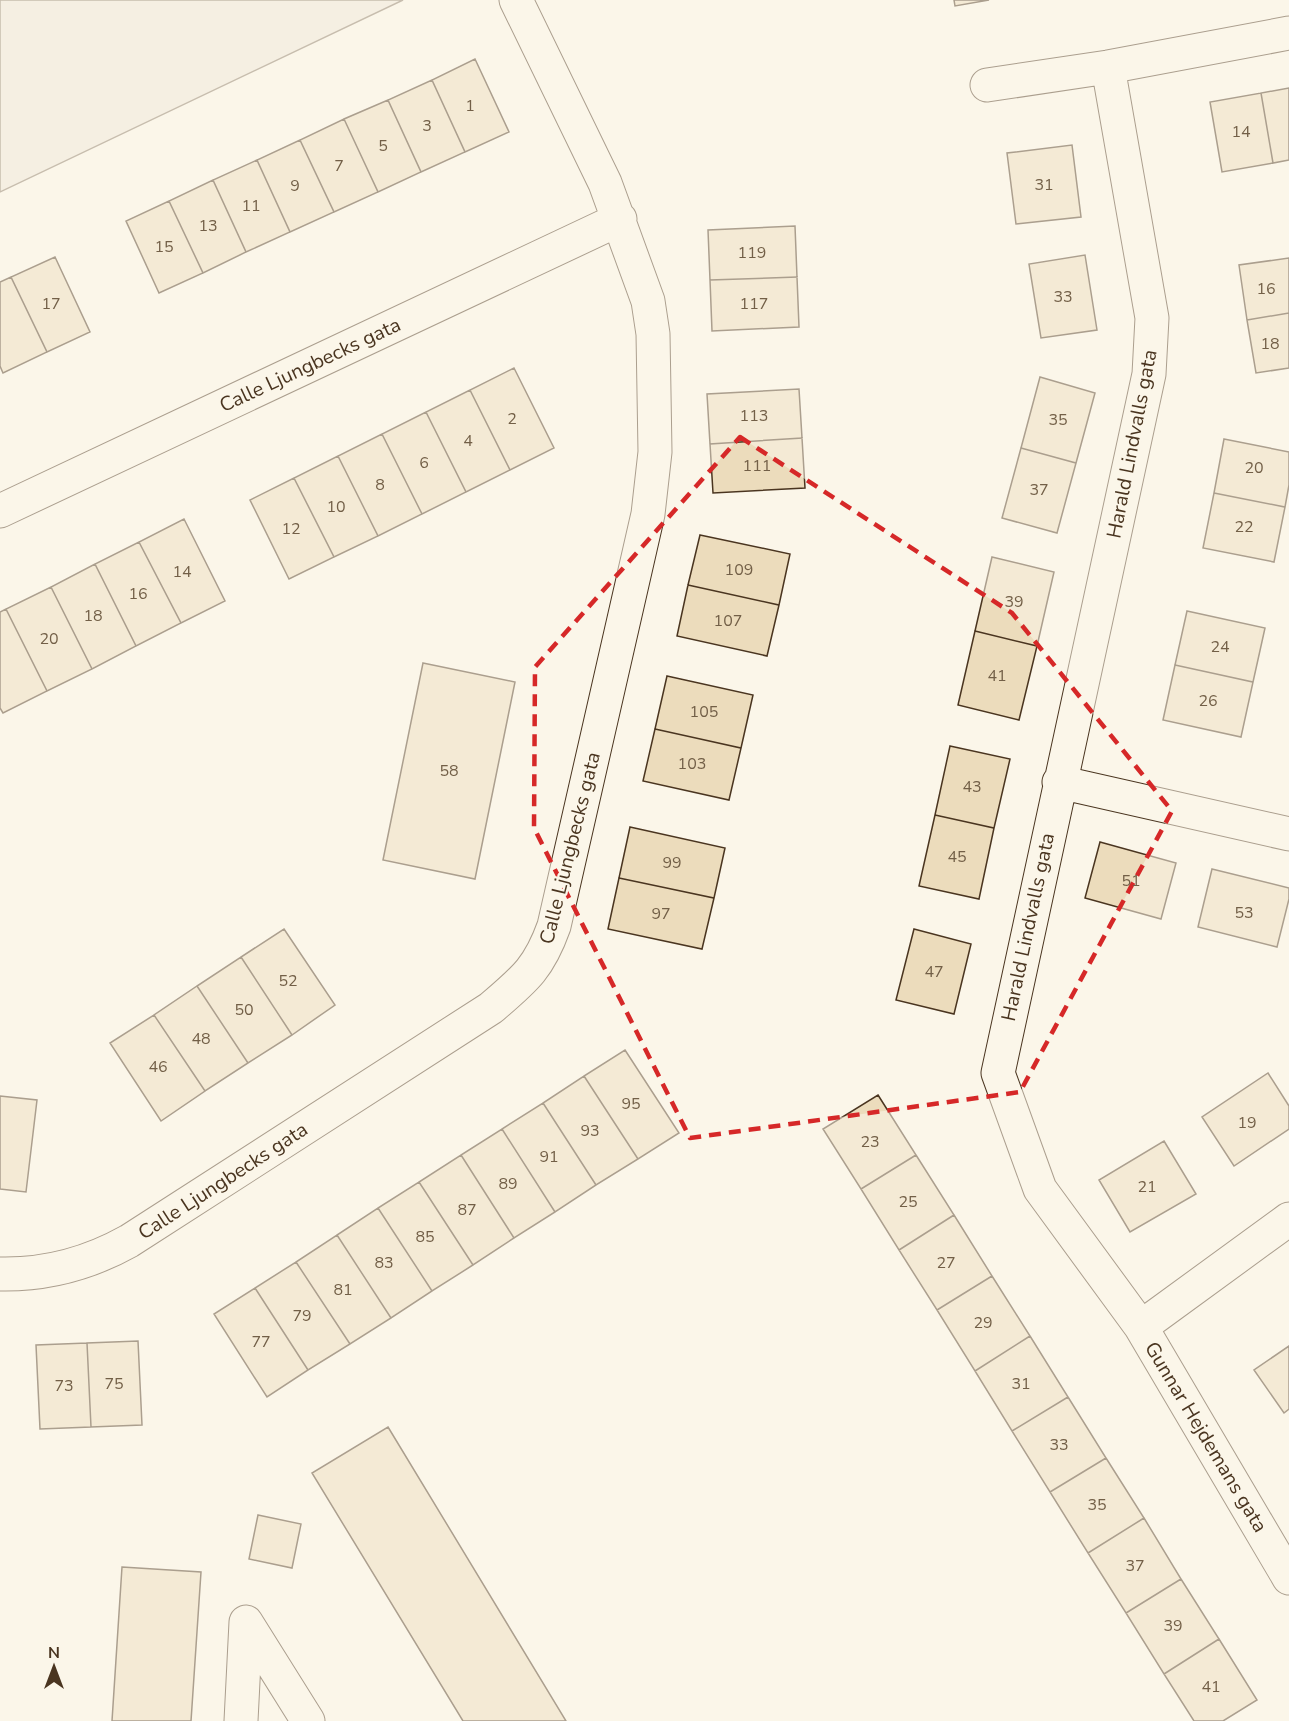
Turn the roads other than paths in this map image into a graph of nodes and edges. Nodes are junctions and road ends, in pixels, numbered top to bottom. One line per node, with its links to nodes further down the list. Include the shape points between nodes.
1 (516, 0): 5 (street, Calle Ljungbecks gata)
2 (1289, 33): 3 (street)
3 (1108, 68): 4 (street); 7 (street, Harald Lindvalls gata, via 1152,318 1152,347)
4 (987, 85)
5 (620, 219): 6 (street, Calle Ljungbecks gata); 11 (street, Calle Ljungbecks gata, via 648,301 653,334 656,452 648,514 554,926 533,971 491,1008 443,1041 114,1250 74,1267 30,1275)
6 (0, 511)
7 (1059, 782): 8 (street); 9 (street, Harald Lindvalls gata)
8 (1289, 834)
9 (998, 1073): 12 (street, Gunnar Hejdemans gata, via 1040,1189)
10 (1289, 1219): 12 (street, Gunnar Hejdemans gata)
11 (0, 1274)
12 (1141, 1327): 13 (street, Gunnar Hejdemans gata)
13 (1289, 1578)
14 (241, 1721): 15 (street, via 246,1622)
15 (308, 1721)

